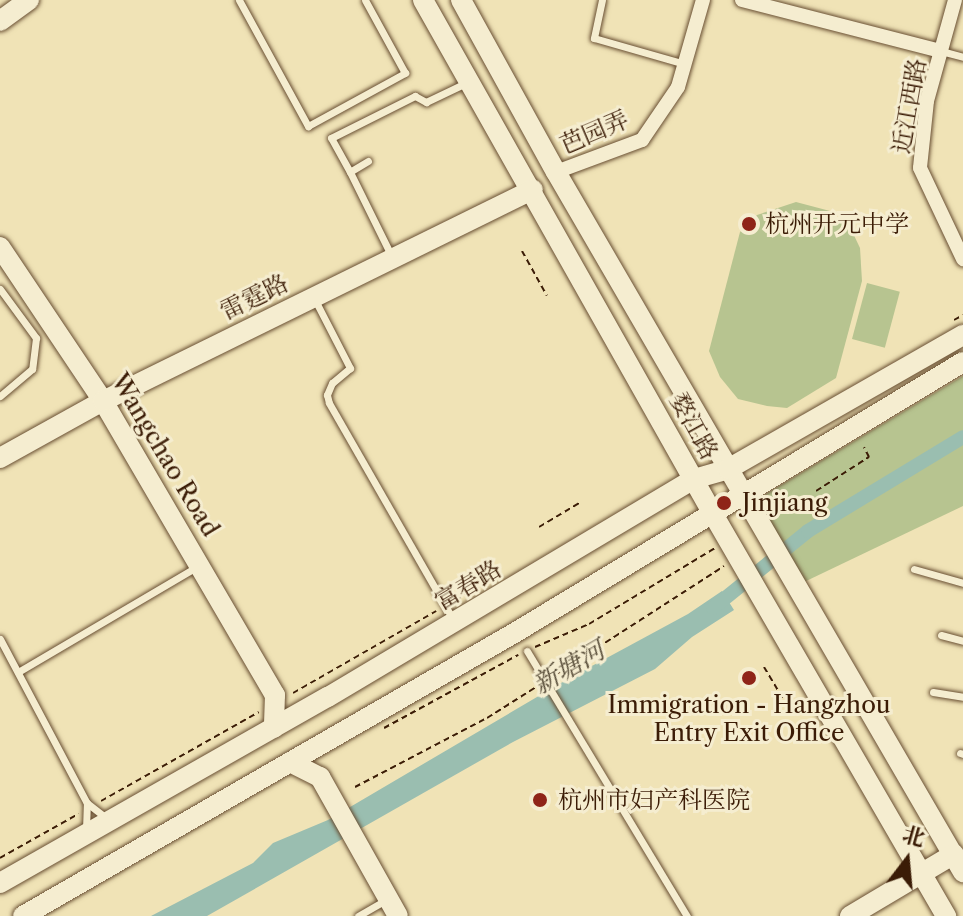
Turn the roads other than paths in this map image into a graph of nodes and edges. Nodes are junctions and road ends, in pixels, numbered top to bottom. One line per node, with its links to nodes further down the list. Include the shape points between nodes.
1 (29, 0): 10 (street)
2 (239, 0): 3 (lane, via 308,126 405,73)
3 (365, 0)
4 (423, 0): 14 (street, 婺江路)
5 (461, 0): 17 (street, 婺江路)
6 (602, 0): 13 (lane, via 594,38)
7 (703, 0): 13 (street, 芭园弄)
8 (742, 0): 11 (street)
9 (955, 0): 11 (street, 近江西路)
10 (0, 21)
11 (941, 51): 12 (lane); 21 (street, 近江西路, via 927,101 920,168)
12 (963, 57)
13 (685, 64): 17 (street, 芭园弄, via 678,87 642,140)
14 (470, 81): 16 (lane, via 426,102 415,96 331,138); 18 (street, 婺江路)
15 (368, 161): 16 (lane)
16 (350, 172): 20 (lane)
17 (556, 172): 29 (street, 婺江路)
18 (533, 189): 20 (street, 雷霆路); 30 (street, 婺江路)
19 (2, 255): 27 (street, Wangchao Road)
20 (392, 258): 23 (street, 雷霆路)
21 (963, 259)
22 (0, 289): 26 (lane, via 36,338 32,369)
23 (313, 297): 27 (street, 雷霆路); 36 (lane, via 350,368 332,383 329,403)
24 (963, 335): 29 (street, 富春路)
25 (963, 362): 31 (street)
26 (0, 396)
27 (103, 401): 28 (street, 雷霆路); 33 (street, Wangchao Road)
28 (0, 458)
29 (728, 469): 30 (street, 富春路); 31 (street, 婺江路)
30 (694, 479): 32 (street, 婺江路); 36 (street, 富春路)
31 (743, 493): 32 (street); 53 (street, 婺江路)
32 (713, 514): 47 (street); 54 (street, 婺江路)
33 (199, 565): 41 (lane); 43 (street, Wangchao Road)
34 (914, 569): 35 (lane)
35 (963, 583)
36 (455, 623): 45 (street, 富春路)
37 (941, 635): 39 (lane)
38 (0, 639): 41 (lane)
39 (963, 641)
40 (527, 651): 59 (lane)
41 (18, 672): 50 (lane)
42 (933, 692): 44 (lane)
43 (275, 695): 45 (street); 46 (street)
44 (963, 697)
45 (305, 710): 46 (street, 富春路)
46 (274, 728): 51 (street, 富春路)
47 (323, 742): 48 (street); 49 (street)
48 (290, 762): 49 (street); 57 (street)
49 (324, 783): 56 (street)
50 (87, 803): 51 (lane); 52 (lane)
51 (110, 821): 52 (street, 富春路)
52 (85, 835): 55 (street, 富春路)
53 (958, 863): 54 (street)
54 (920, 874): 60 (street); 61 (street, 婺江路)
55 (0, 883)
56 (393, 907): 58 (lane)
57 (23, 916)
58 (358, 916)
59 (687, 916)
60 (850, 916)
61 (946, 916)

